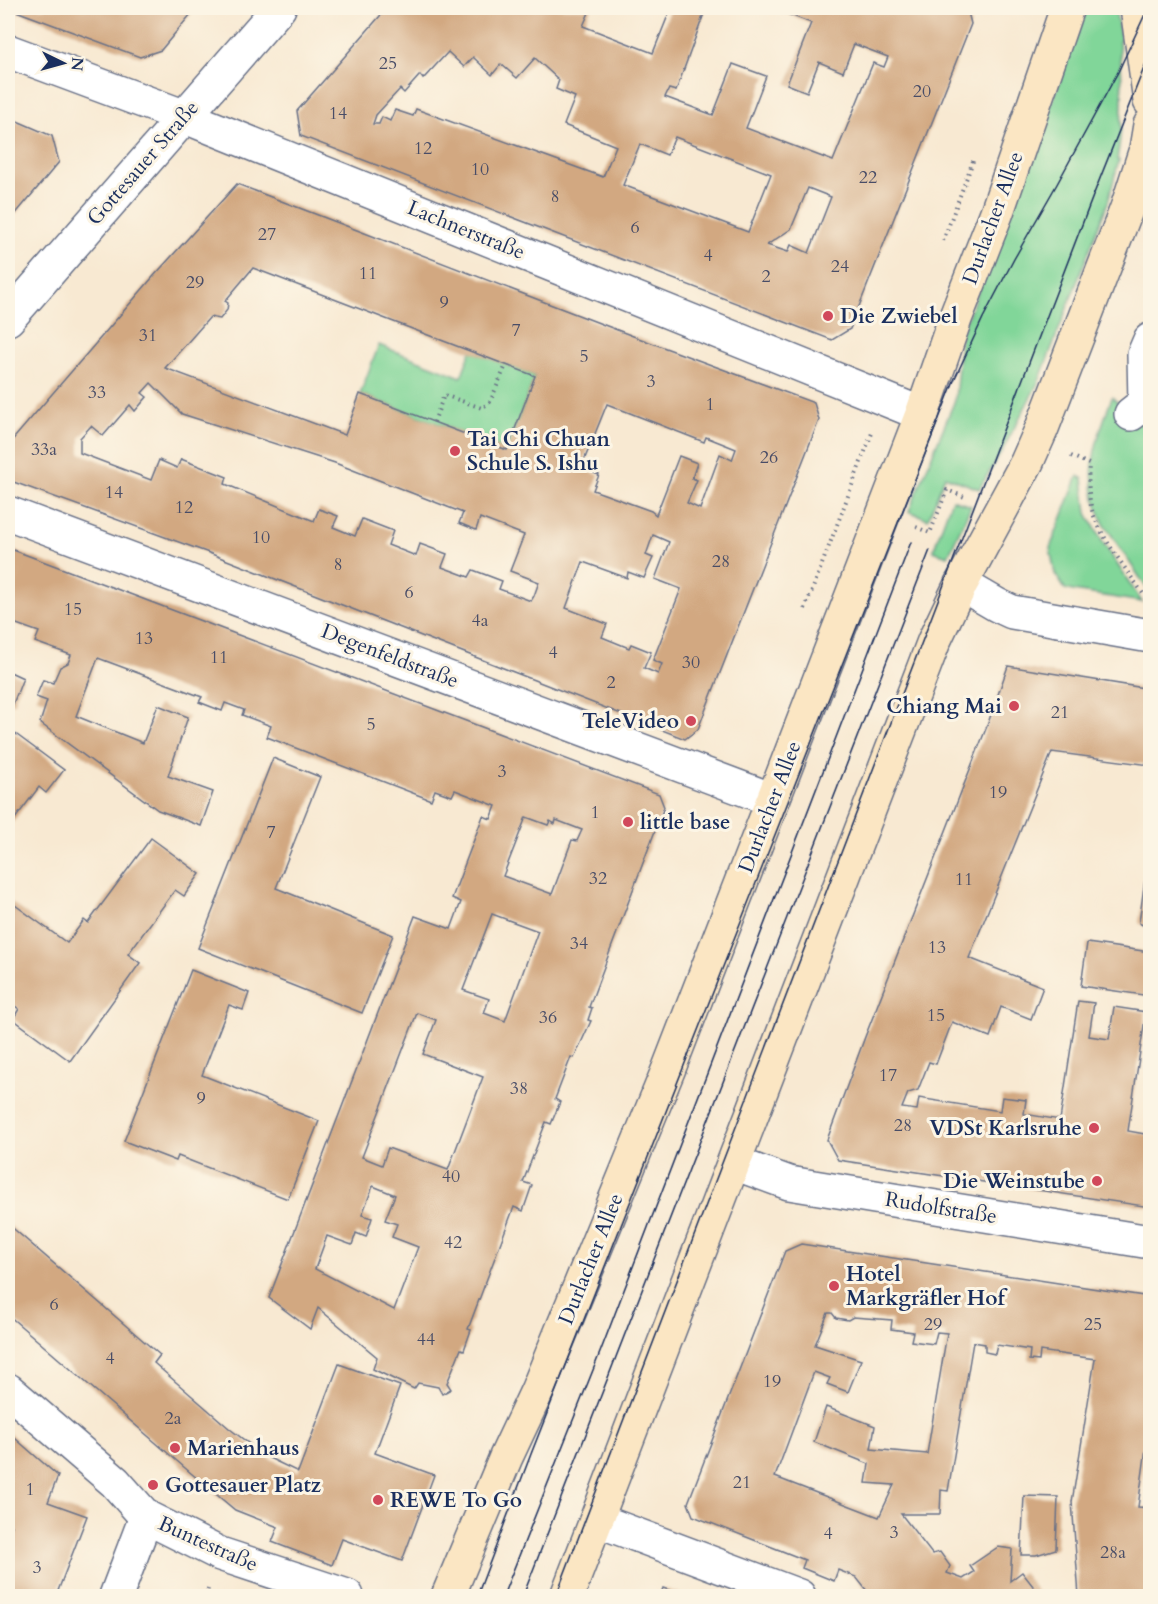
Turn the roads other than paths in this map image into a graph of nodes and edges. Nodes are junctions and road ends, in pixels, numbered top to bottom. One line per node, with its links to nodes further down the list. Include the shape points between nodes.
1 (279, 8): 6 (street, Gottesauer Straße)
2 (1137, 8): 5 (main road)
3 (1061, 9): 11 (main road, Durlacher Allee, via 997,212)
4 (8, 51): 6 (street, Lachnerstraße)
5 (1150, 101)
6 (183, 116): 8 (street, Gottesauer Straße); 11 (street, Lachnerstraße)
7 (1150, 125): 13 (main road, via 1127,208 1042,428)
8 (8, 319)
9 (1150, 340): 10 (street, via 1144,354)
10 (1142, 410)
11 (922, 414): 15 (main road, Durlacher Allee)
12 (8, 513): 15 (street, Degenfeldstraße)
13 (961, 584): 14 (street, via 1012,612); 16 (main road, via 934,641)
14 (1148, 636)
15 (773, 800): 23 (main road, Durlacher Allee, via 537,1392)
16 (734, 1163): 17 (street, Rudolfstraße, via 789,1184); 20 (main road)
17 (1150, 1242)
18 (8, 1390): 19 (street, Buntestraße, via 115,1482)
19 (146, 1517): 21 (street); 22 (street, Buntestraße, via 220,1554)
20 (597, 1520): 24 (main road); 25 (street)
21 (116, 1596)
22 (347, 1596)
23 (448, 1596)
24 (567, 1596)
25 (799, 1596)

